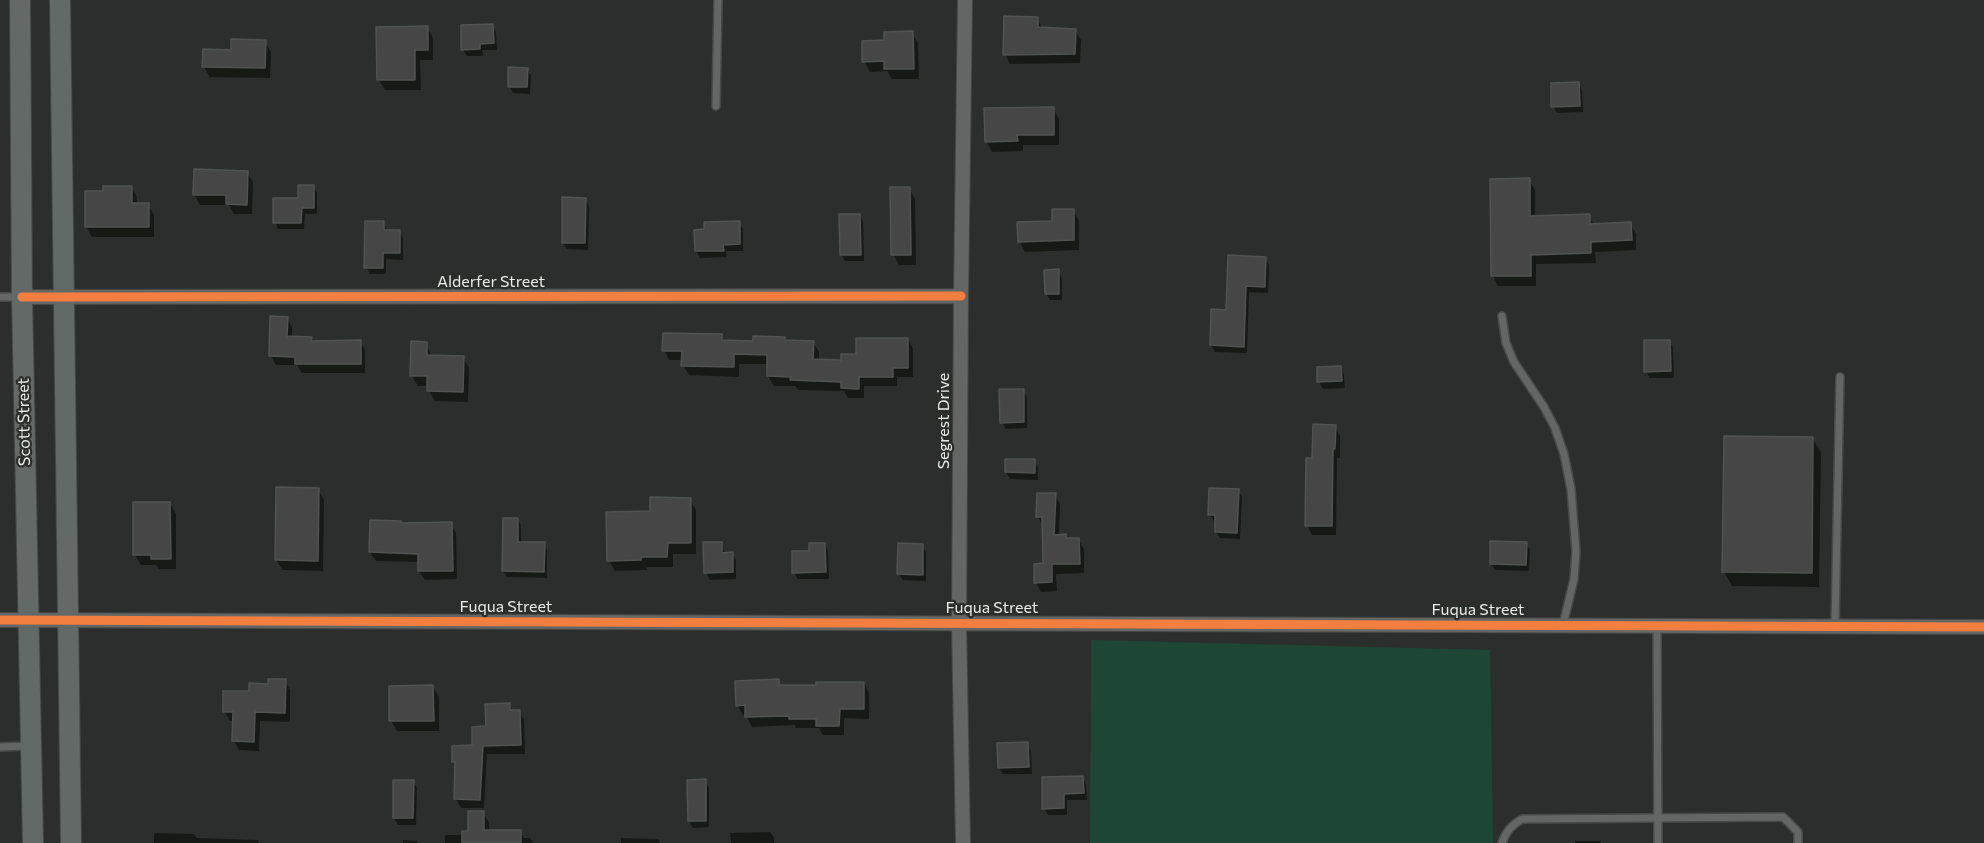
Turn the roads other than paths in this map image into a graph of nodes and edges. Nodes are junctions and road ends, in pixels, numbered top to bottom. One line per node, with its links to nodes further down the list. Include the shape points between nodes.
1 (20, 0): 8 (main road, Scott Street)
2 (60, 0): 9 (main road)
3 (718, 0): 5 (lane)
4 (965, 0): 6 (street, Segrest Drive)
5 (716, 106)
6 (961, 296): 9 (street, Alderfer Street); 15 (street, Segrest Drive)
7 (0, 297): 8 (lane)
8 (22, 297): 9 (street, Alderfer Street); 13 (main road, Scott Street)
9 (64, 297): 14 (main road)
10 (1502, 316): 16 (lane, via 1514,362 1555,428 1571,489 1576,551)
11 (1840, 376): 18 (lane)
12 (0, 620): 13 (street, Fuqua Street)
13 (28, 620): 14 (street, Fuqua Street); 20 (main road, Scott Street)
14 (68, 621): 15 (street, Fuqua Street); 24 (main road)
15 (959, 623): 16 (street, Fuqua Street); 25 (street, Segrest Drive)
16 (1563, 625): 17 (street, Fuqua Street)
17 (1657, 626): 18 (street, Fuqua Street); 22 (lane)
18 (1835, 626): 19 (street, Fuqua Street)
19 (1984, 627)
20 (31, 746): 21 (lane); 23 (main road, Scott Street)
21 (0, 747)
22 (1658, 818): 26 (lane, via 1522,819 1512,825); 27 (lane); 28 (lane, via 1783,817 1798,832)
23 (33, 843)
24 (71, 843)
25 (963, 843)
26 (1502, 843)
27 (1658, 843)
28 (1798, 843)

